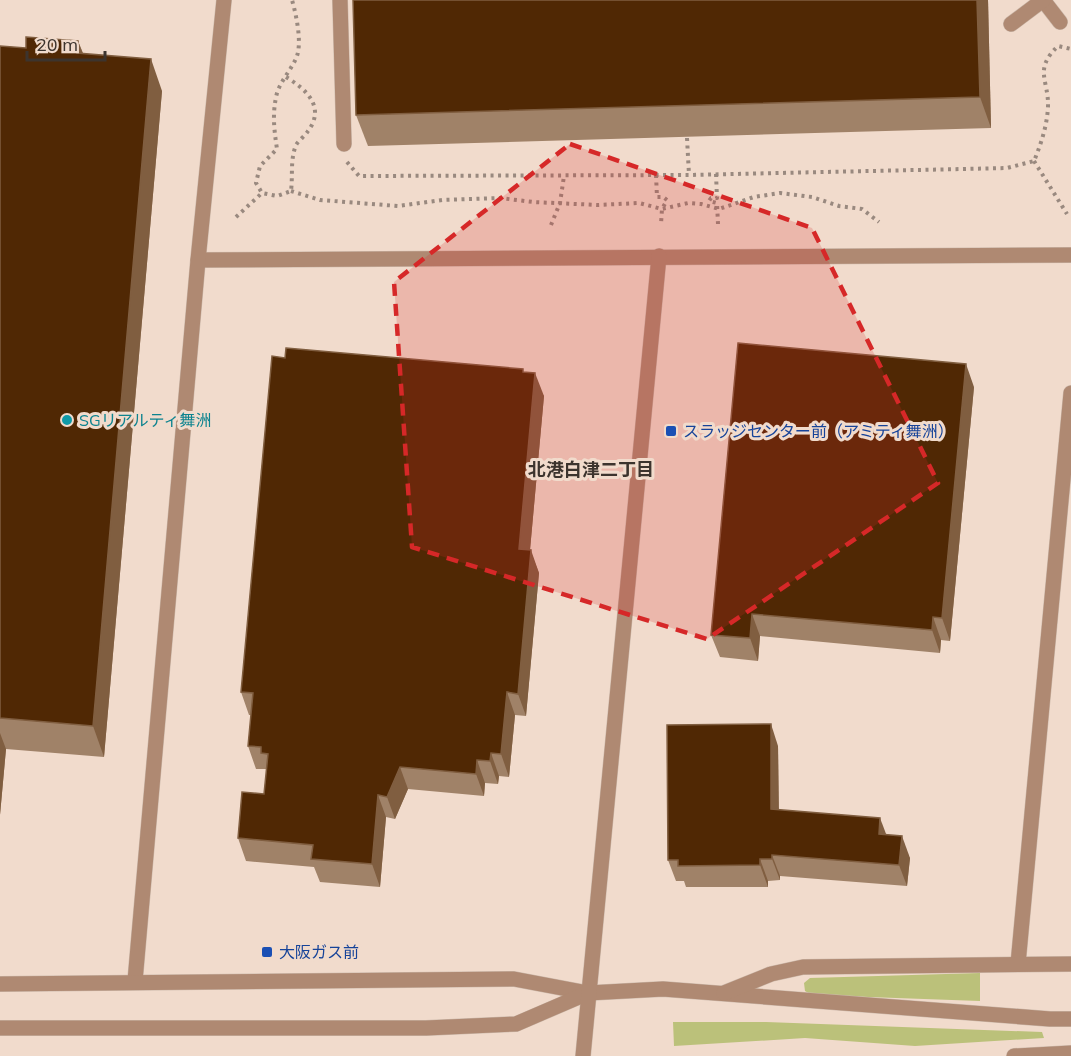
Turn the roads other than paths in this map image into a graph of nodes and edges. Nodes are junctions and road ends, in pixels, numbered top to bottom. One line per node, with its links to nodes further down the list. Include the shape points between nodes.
1 (224, 0): 9 (street)
2 (340, 0): 6 (street)
3 (1043, 0): 4 (street); 5 (street)
4 (1060, 22)
5 (1011, 24)
6 (344, 144)
7 (1071, 255): 8 (street)
8 (659, 256): 9 (street); 16 (street)
9 (198, 260): 14 (street)
10 (1071, 393): 11 (street)
11 (1069, 427): 12 (street)
12 (1018, 964): 13 (street); 17 (street, via 803,967 771,974)
13 (1071, 964)
14 (135, 981): 15 (street); 16 (street, via 514,979)
15 (0, 984)
16 (588, 993): 17 (street, via 663,989); 19 (street, via 516,1024 426,1028); 21 (street)
17 (721, 994): 18 (street)
18 (1071, 1019)
19 (0, 1028)
20 (1071, 1053): 22 (street)
21 (583, 1056)
22 (1014, 1056)

